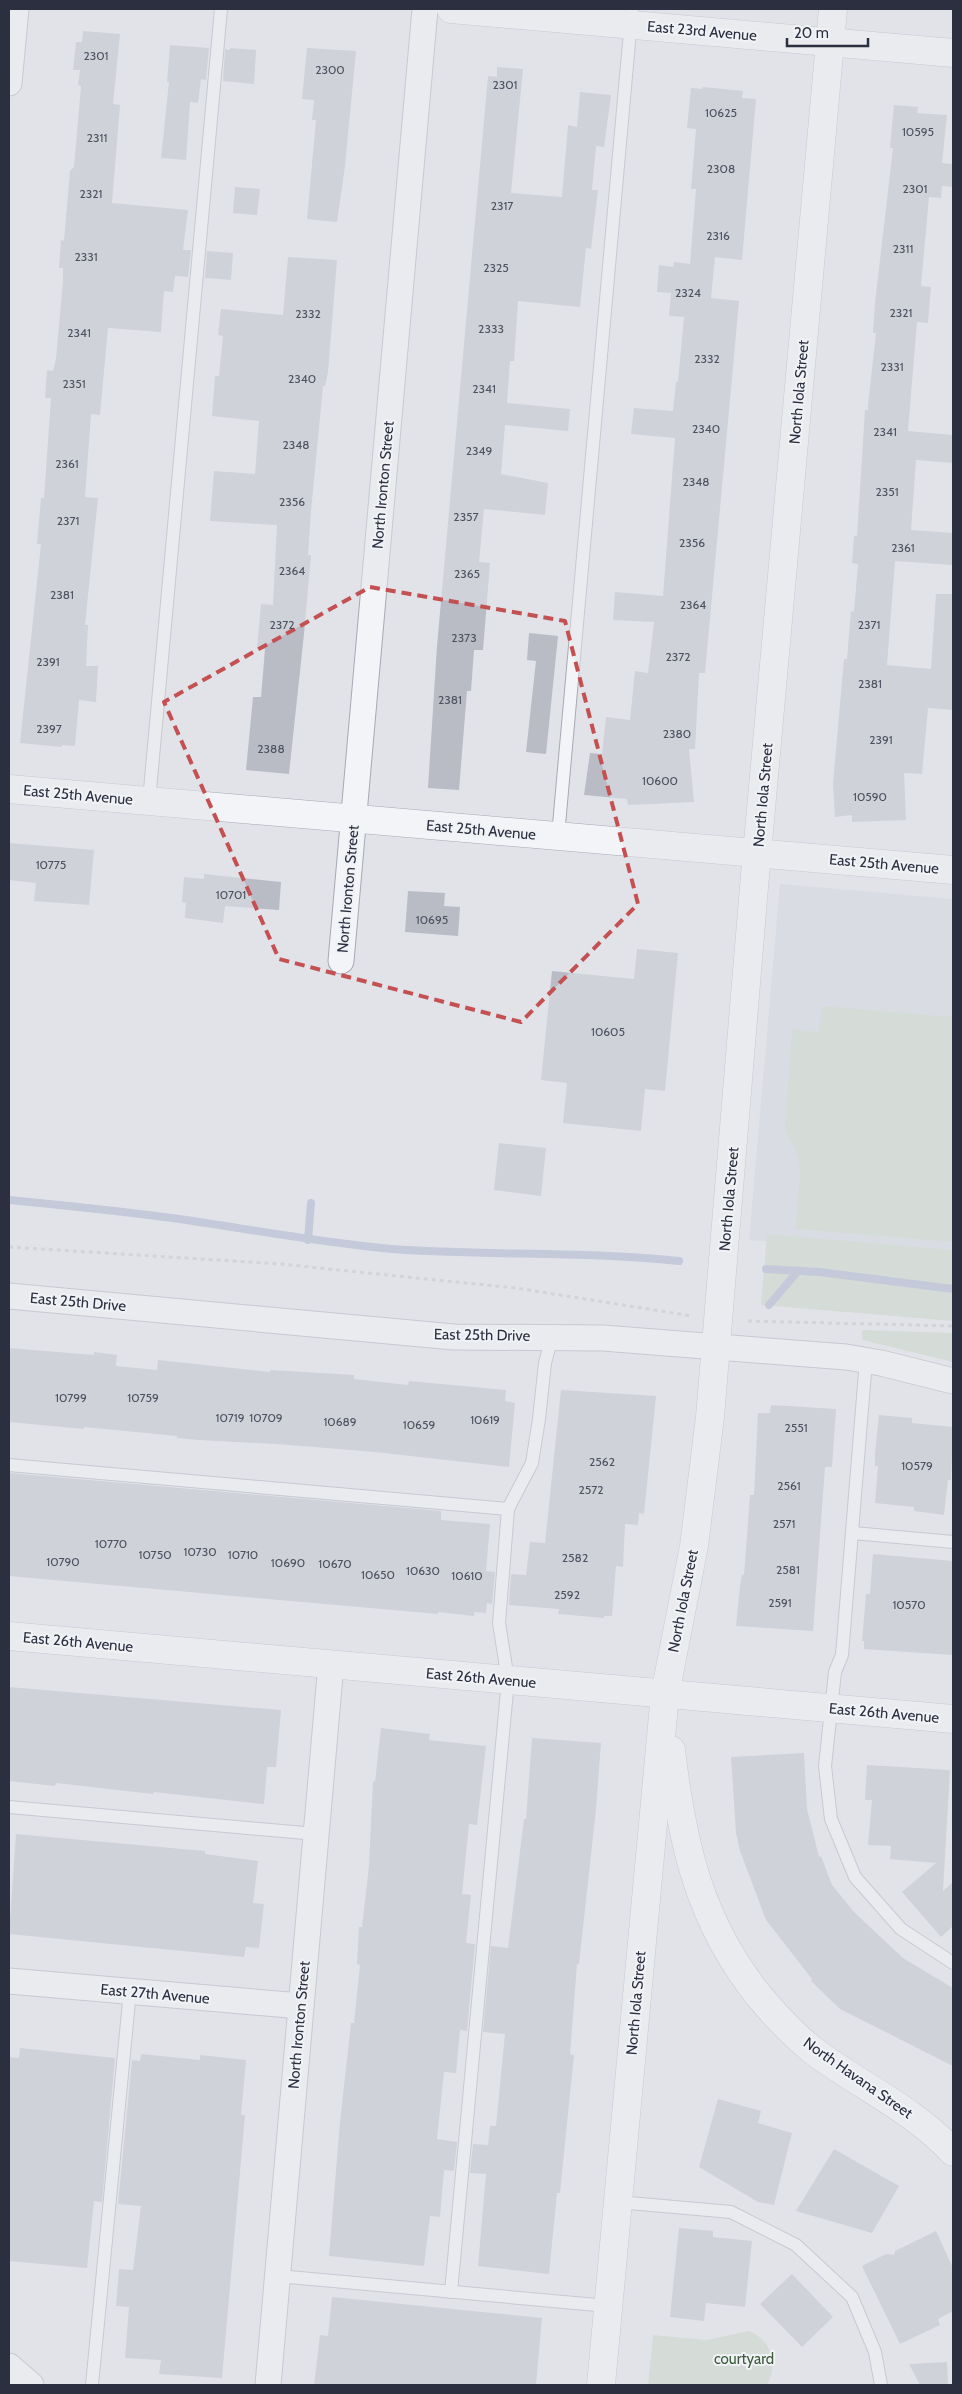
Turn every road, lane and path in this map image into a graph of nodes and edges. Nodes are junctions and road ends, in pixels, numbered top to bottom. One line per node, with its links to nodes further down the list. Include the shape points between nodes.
1 (16, 9): 9 (street)
2 (221, 9): 11 (lane)
3 (425, 9): 12 (street, North Ironton Street)
4 (451, 9): 6 (street, East 23rd Avenue)
5 (833, 9): 7 (street, North Iola Street)
6 (632, 17): 7 (street, East 23rd Avenue); 13 (lane)
7 (830, 42): 8 (street, East 23rd Avenue); 14 (street, North Iola Street)
8 (953, 53)
9 (9, 83)
10 (9, 789): 11 (street, East 25th Avenue)
11 (149, 801): 12 (street, East 25th Avenue)
12 (354, 819): 13 (street, East 25th Avenue); 16 (street, North Ironton Street)
13 (558, 836): 14 (street, East 25th Avenue)
14 (757, 854): 15 (street, East 25th Avenue); 23 (street, North Iola Street)
15 (953, 870)
16 (341, 962)
17 (9, 1247): 19 (path, via 146,1254 368,1273 516,1288)
18 (9, 1296): 22 (street, East 25th Drive, via 454,1337)
19 (691, 1316)
20 (747, 1321): 21 (path)
21 (953, 1326)
22 (552, 1337): 23 (street, East 25th Drive); 27 (lane, via 545,1363 532,1463)
23 (716, 1346): 24 (street, East 25th Drive); 33 (street, North Iola Street, via 695,1538)
24 (866, 1360): 25 (street, East 25th Drive); 28 (lane)
25 (953, 1381)
26 (9, 1465): 27 (lane)
27 (508, 1509): 32 (lane, via 499,1623)
28 (853, 1533): 29 (lane); 34 (lane, via 842,1655 835,1672)
29 (953, 1542)
30 (9, 1636): 31 (street, East 26th Avenue)
31 (330, 1664): 32 (street, East 26th Avenue); 37 (street, North Ironton Street)
32 (508, 1680): 33 (street, East 26th Avenue); 45 (lane)
33 (665, 1694): 34 (street, East 26th Avenue); 42 (street, North Havana Street, via 678,1809 695,1878 715,1930 741,1973 776,2017 814,2051 902,2107); 43 (street, North Iola Street)
34 (830, 1709): 35 (street, East 26th Avenue); 38 (lane, via 825,1766 831,1819 855,1877 901,1928)
35 (953, 1719)
36 (9, 1807): 37 (lane)
37 (316, 1834): 41 (street, North Ironton Street)
38 (953, 1964)
39 (9, 1981): 40 (street, East 27th Avenue)
40 (130, 1992): 41 (street, East 27th Avenue); 49 (lane)
41 (301, 2006): 44 (street, North Ironton Street)
42 (953, 2152)
43 (618, 2202): 46 (street, North Iola Street); 52 (lane, via 732,2212 796,2245 852,2297 875,2352)
44 (278, 2276): 45 (lane); 50 (street, North Ironton Street)
45 (451, 2292): 46 (lane)
46 (608, 2306): 51 (street, North Iola Street)
47 (9, 2366): 48 (street)
48 (31, 2385)
49 (92, 2385)
50 (268, 2385)
51 (601, 2385)
52 (881, 2385)

